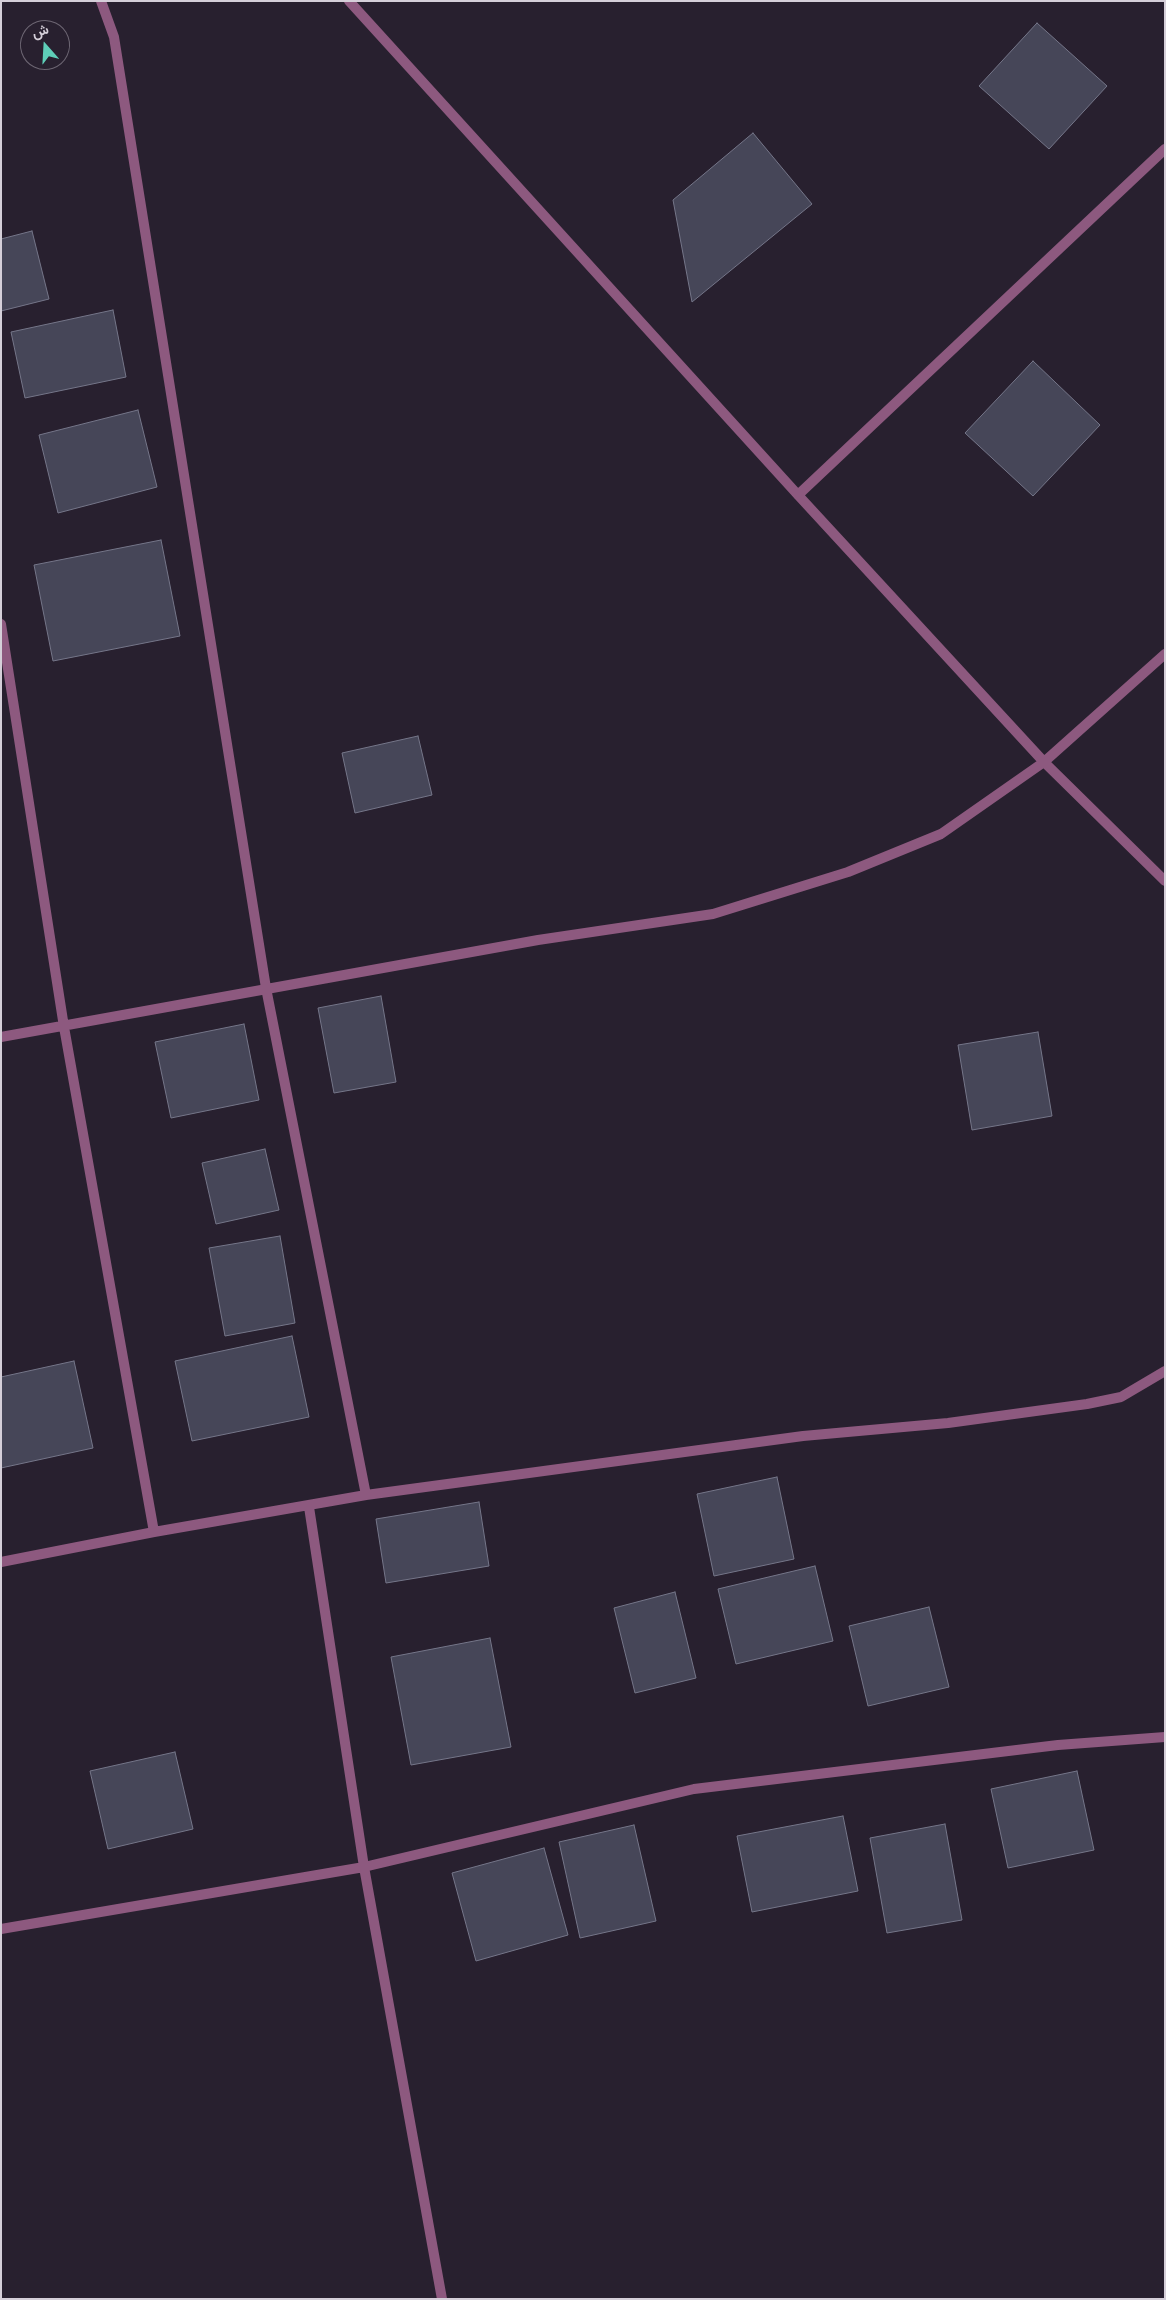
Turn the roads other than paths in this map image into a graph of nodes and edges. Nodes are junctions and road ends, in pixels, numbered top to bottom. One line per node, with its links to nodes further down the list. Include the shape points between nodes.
1 (101, 1): 9 (street, via 114,36)
2 (349, 1): 4 (street)
3 (1165, 148): 4 (street)
4 (798, 495): 7 (street)
5 (1, 624): 10 (street)
6 (1165, 654): 7 (street)
7 (1044, 762): 8 (street); 9 (street, via 941,834 848,872 713,914 538,940)
8 (1165, 882)
9 (266, 988): 10 (street); 13 (street)
10 (64, 1027): 11 (street); 15 (street)
11 (1, 1037)
12 (1165, 1371): 13 (street, via 1121,1397 1087,1404 948,1423 803,1436)
13 (366, 1496): 14 (street)
14 (309, 1507): 15 (street); 18 (street)
15 (154, 1532): 16 (street)
16 (1, 1562)
17 (1165, 1737): 18 (street, via 1058,1745 694,1789)
18 (364, 1867): 19 (street); 20 (street)
19 (1, 1929)
20 (442, 2299)

